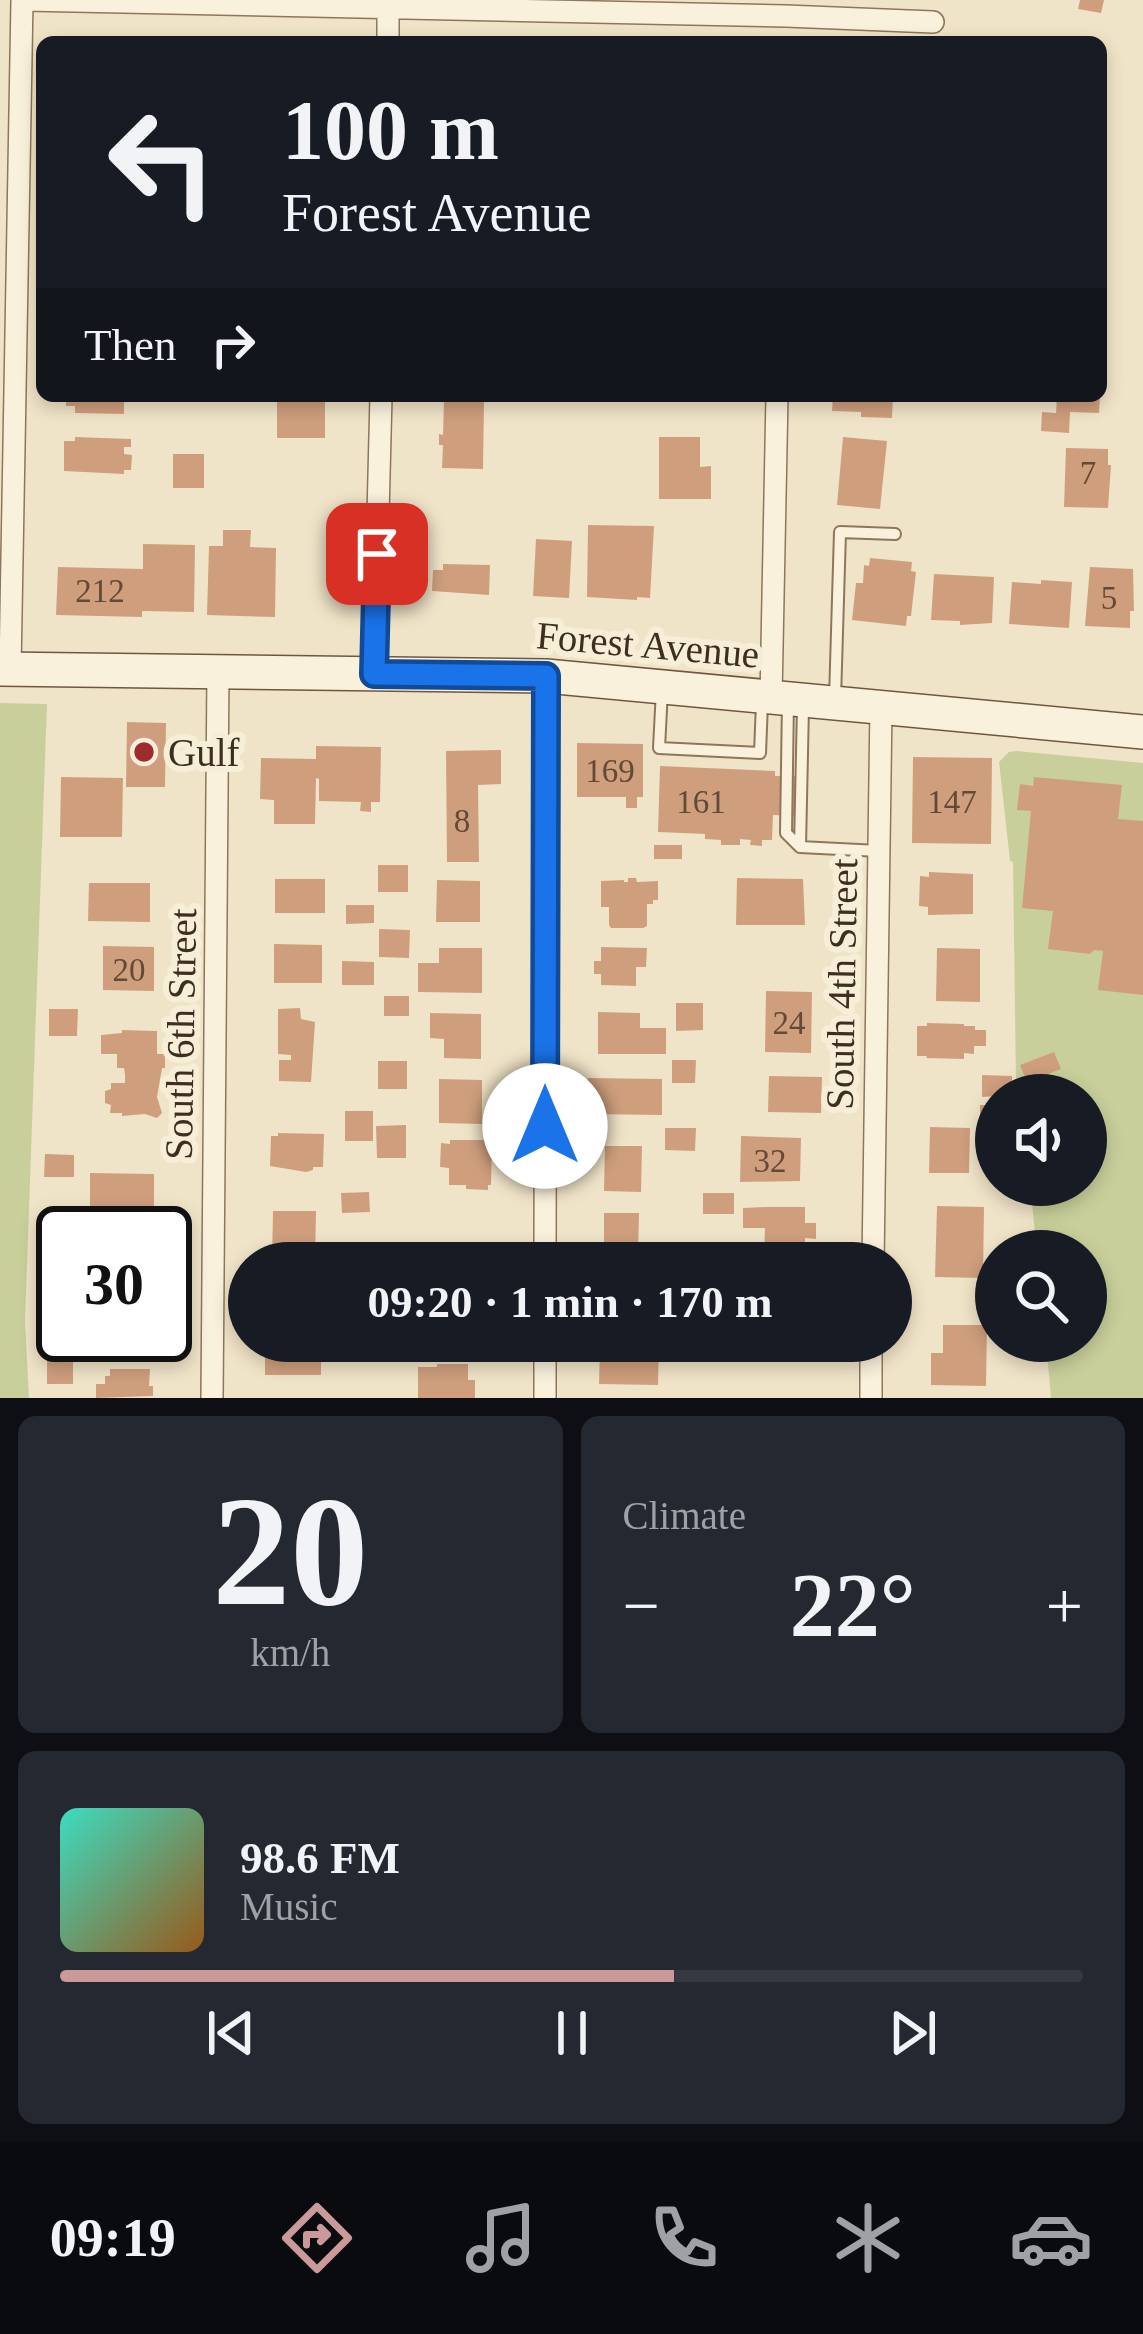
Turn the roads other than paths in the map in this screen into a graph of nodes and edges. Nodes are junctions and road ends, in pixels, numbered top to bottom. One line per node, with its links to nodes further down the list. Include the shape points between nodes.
1 (24, 0): 2 (street); 10 (street)
2 (388, 9): 3 (street); 5 (street)
3 (786, 16): 4 (street); 6 (street)
4 (933, 22)
5 (388, 36)
6 (785, 36)
7 (381, 402): 12 (street)
8 (777, 402): 15 (street)
9 (895, 534): 15 (lane, via 840,532)
10 (5, 669): 11 (main road, Forest Avenue)
11 (218, 670): 12 (main road, Forest Avenue); 23 (street, South 6th Street)
12 (374, 674): 13 (main road, Forest Avenue)
13 (546, 676): 14 (main road, Forest Avenue); 19 (street)
14 (662, 686): 15 (main road, Forest Avenue); 15 (lane, via 659,748 760,753)
15 (792, 699): 16 (main road, Forest Avenue); 18 (lane, via 785,833 800,847)
16 (881, 707): 17 (main road, Forest Avenue); 18 (street, South 4th Street)
17 (1143, 732)
18 (879, 851): 20 (street, South 4th Street)
19 (545, 1242)
20 (873, 1242)
21 (545, 1362): 24 (street)
22 (872, 1362): 25 (street)
23 (212, 1398)
24 (544, 1398)
25 (871, 1398)

